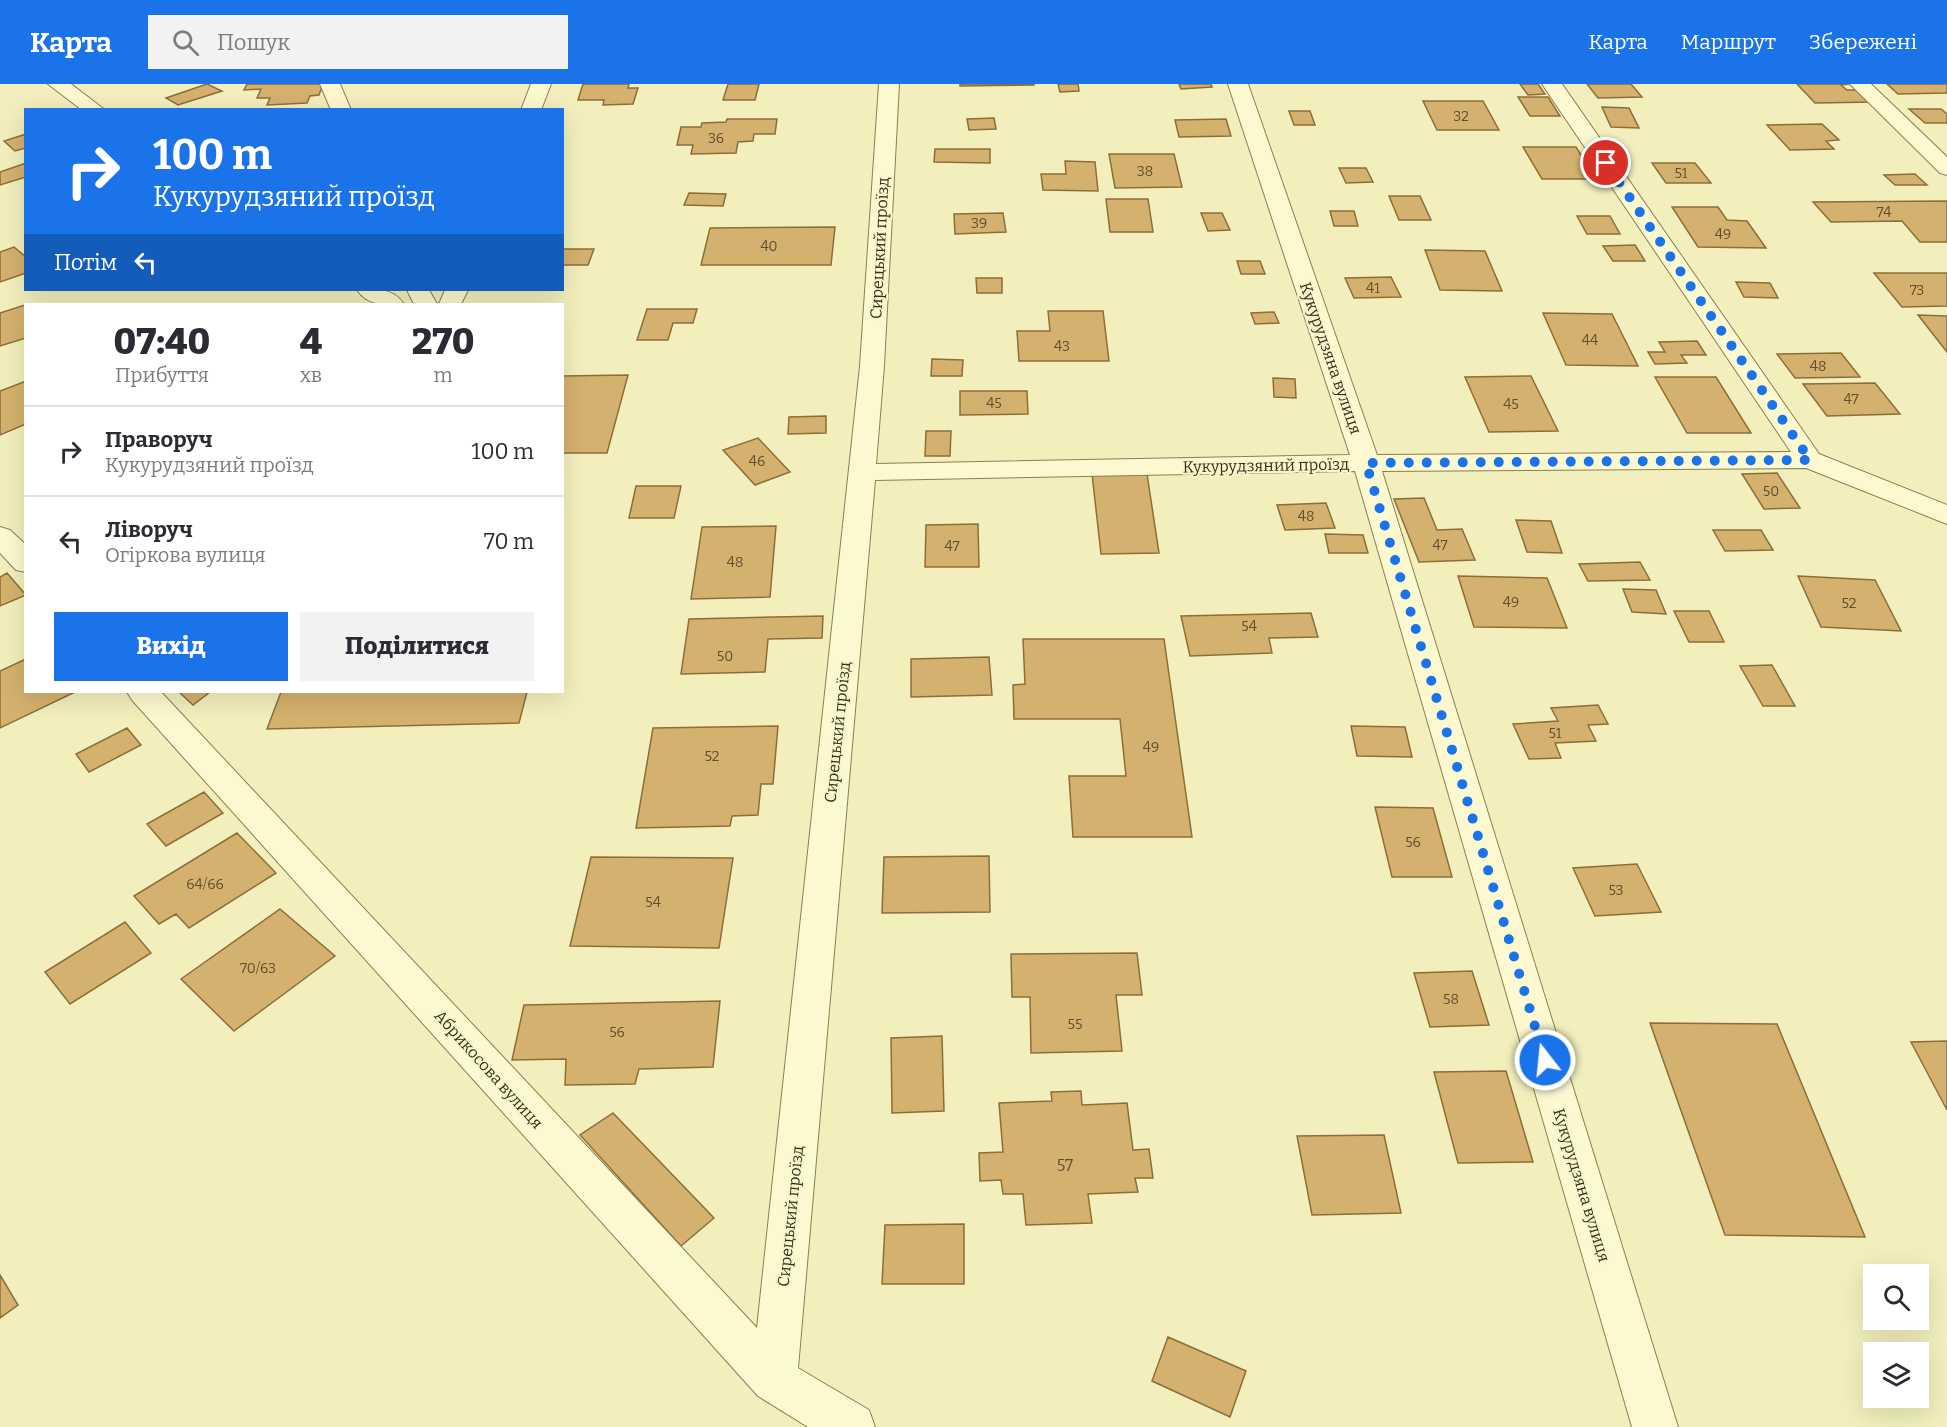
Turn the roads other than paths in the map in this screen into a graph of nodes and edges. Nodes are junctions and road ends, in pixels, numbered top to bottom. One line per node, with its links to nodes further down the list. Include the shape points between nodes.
1 (58, 84): 8 (street)
2 (330, 84): 9 (street)
3 (541, 84): 10 (street)
4 (889, 84): 16 (street, Сирецький проїзд)
5 (1238, 84): 15 (street, Кукурудзяна вулиця)
6 (1552, 84): 14 (street)
7 (1860, 84): 11 (street)
8 (93, 108)
9 (340, 108)
10 (532, 108)
11 (1947, 169)
12 (371, 291): 13 (street)
13 (390, 303)
14 (1810, 460): 15 (street, Кукурудзяний проїзд); 17 (street, Кукурудзяний проїзд)
15 (1366, 463): 16 (street, Кукурудзяний проїзд); 23 (street, Кукурудзяна вулиця)
16 (862, 472): 21 (street, Сирецький проїзд)
17 (1947, 515)
18 (10, 534): 19 (street)
19 (24, 559)
20 (144, 693): 21 (street, Абрикосова вулиця)
21 (774, 1380): 22 (street, Абрикосова вулиця)
22 (852, 1427)
23 (1654, 1427)

